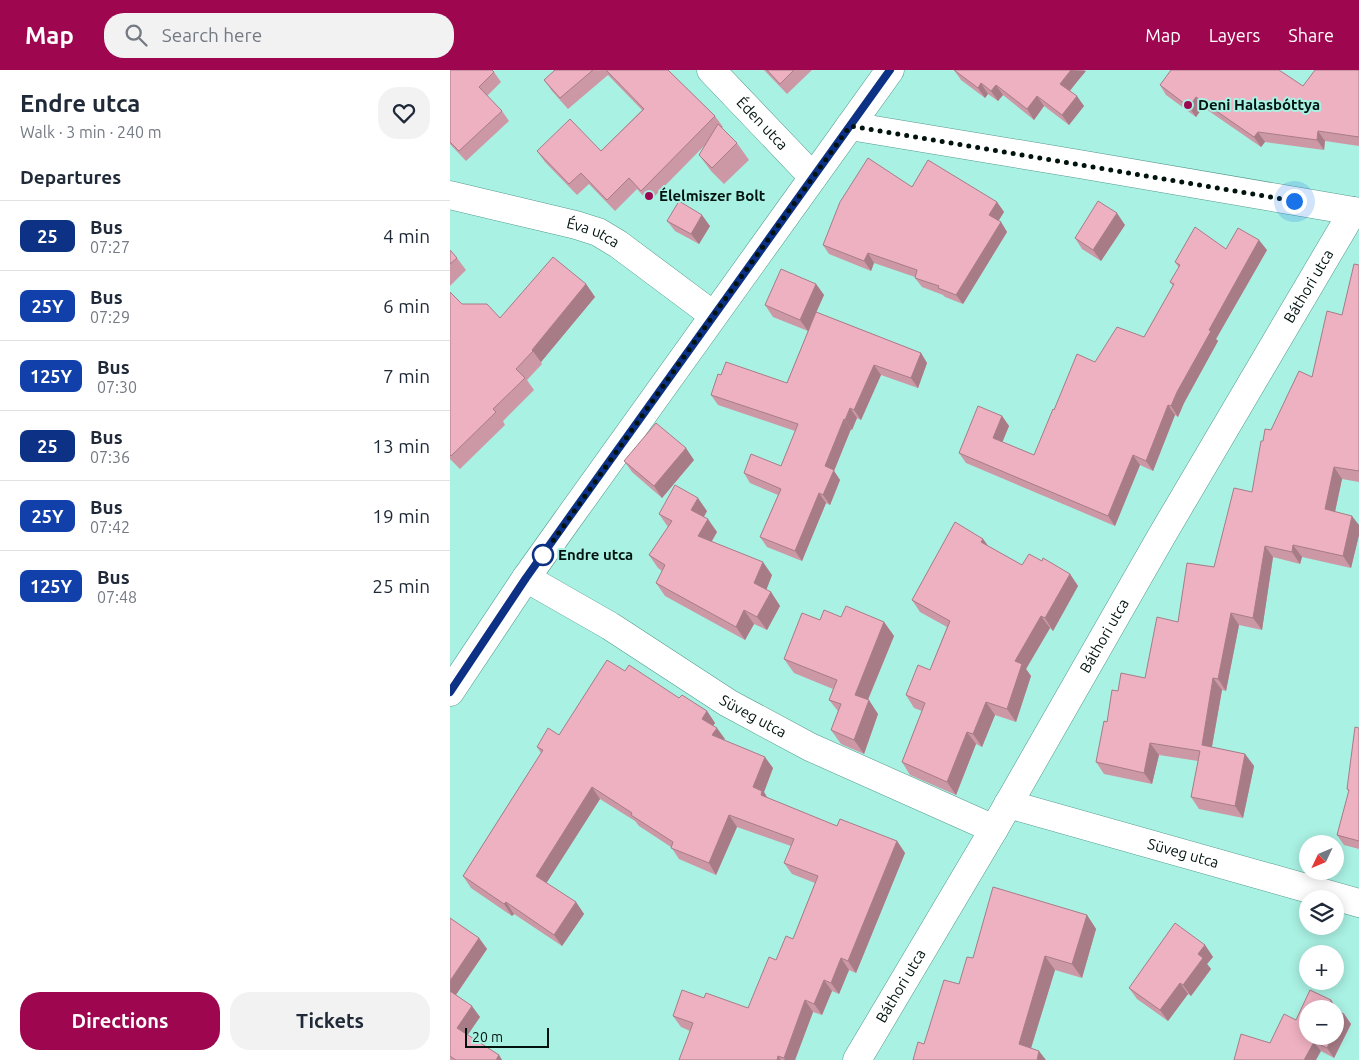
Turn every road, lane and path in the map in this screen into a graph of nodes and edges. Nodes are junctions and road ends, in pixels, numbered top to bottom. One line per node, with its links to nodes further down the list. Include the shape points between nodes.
1 (711, 70): 4 (street, Éden utca)
2 (890, 70): 3 (street)
3 (850, 126): 4 (street); 6 (street)
4 (813, 177): 7 (street)
5 (450, 195): 7 (street, Éva utca, via 598,232)
6 (1356, 212): 10 (street, Báthori utca, via 1166,528)
7 (713, 316): 8 (street)
8 (526, 578): 9 (street); 11 (street, Süveg utca, via 610,626 728,703 810,746)
9 (451, 690)
10 (1008, 804): 11 (street, Báthori utca); 12 (street, Süveg utca)
11 (994, 829): 13 (street, Báthori utca)
12 (1359, 903)
13 (857, 1060)

